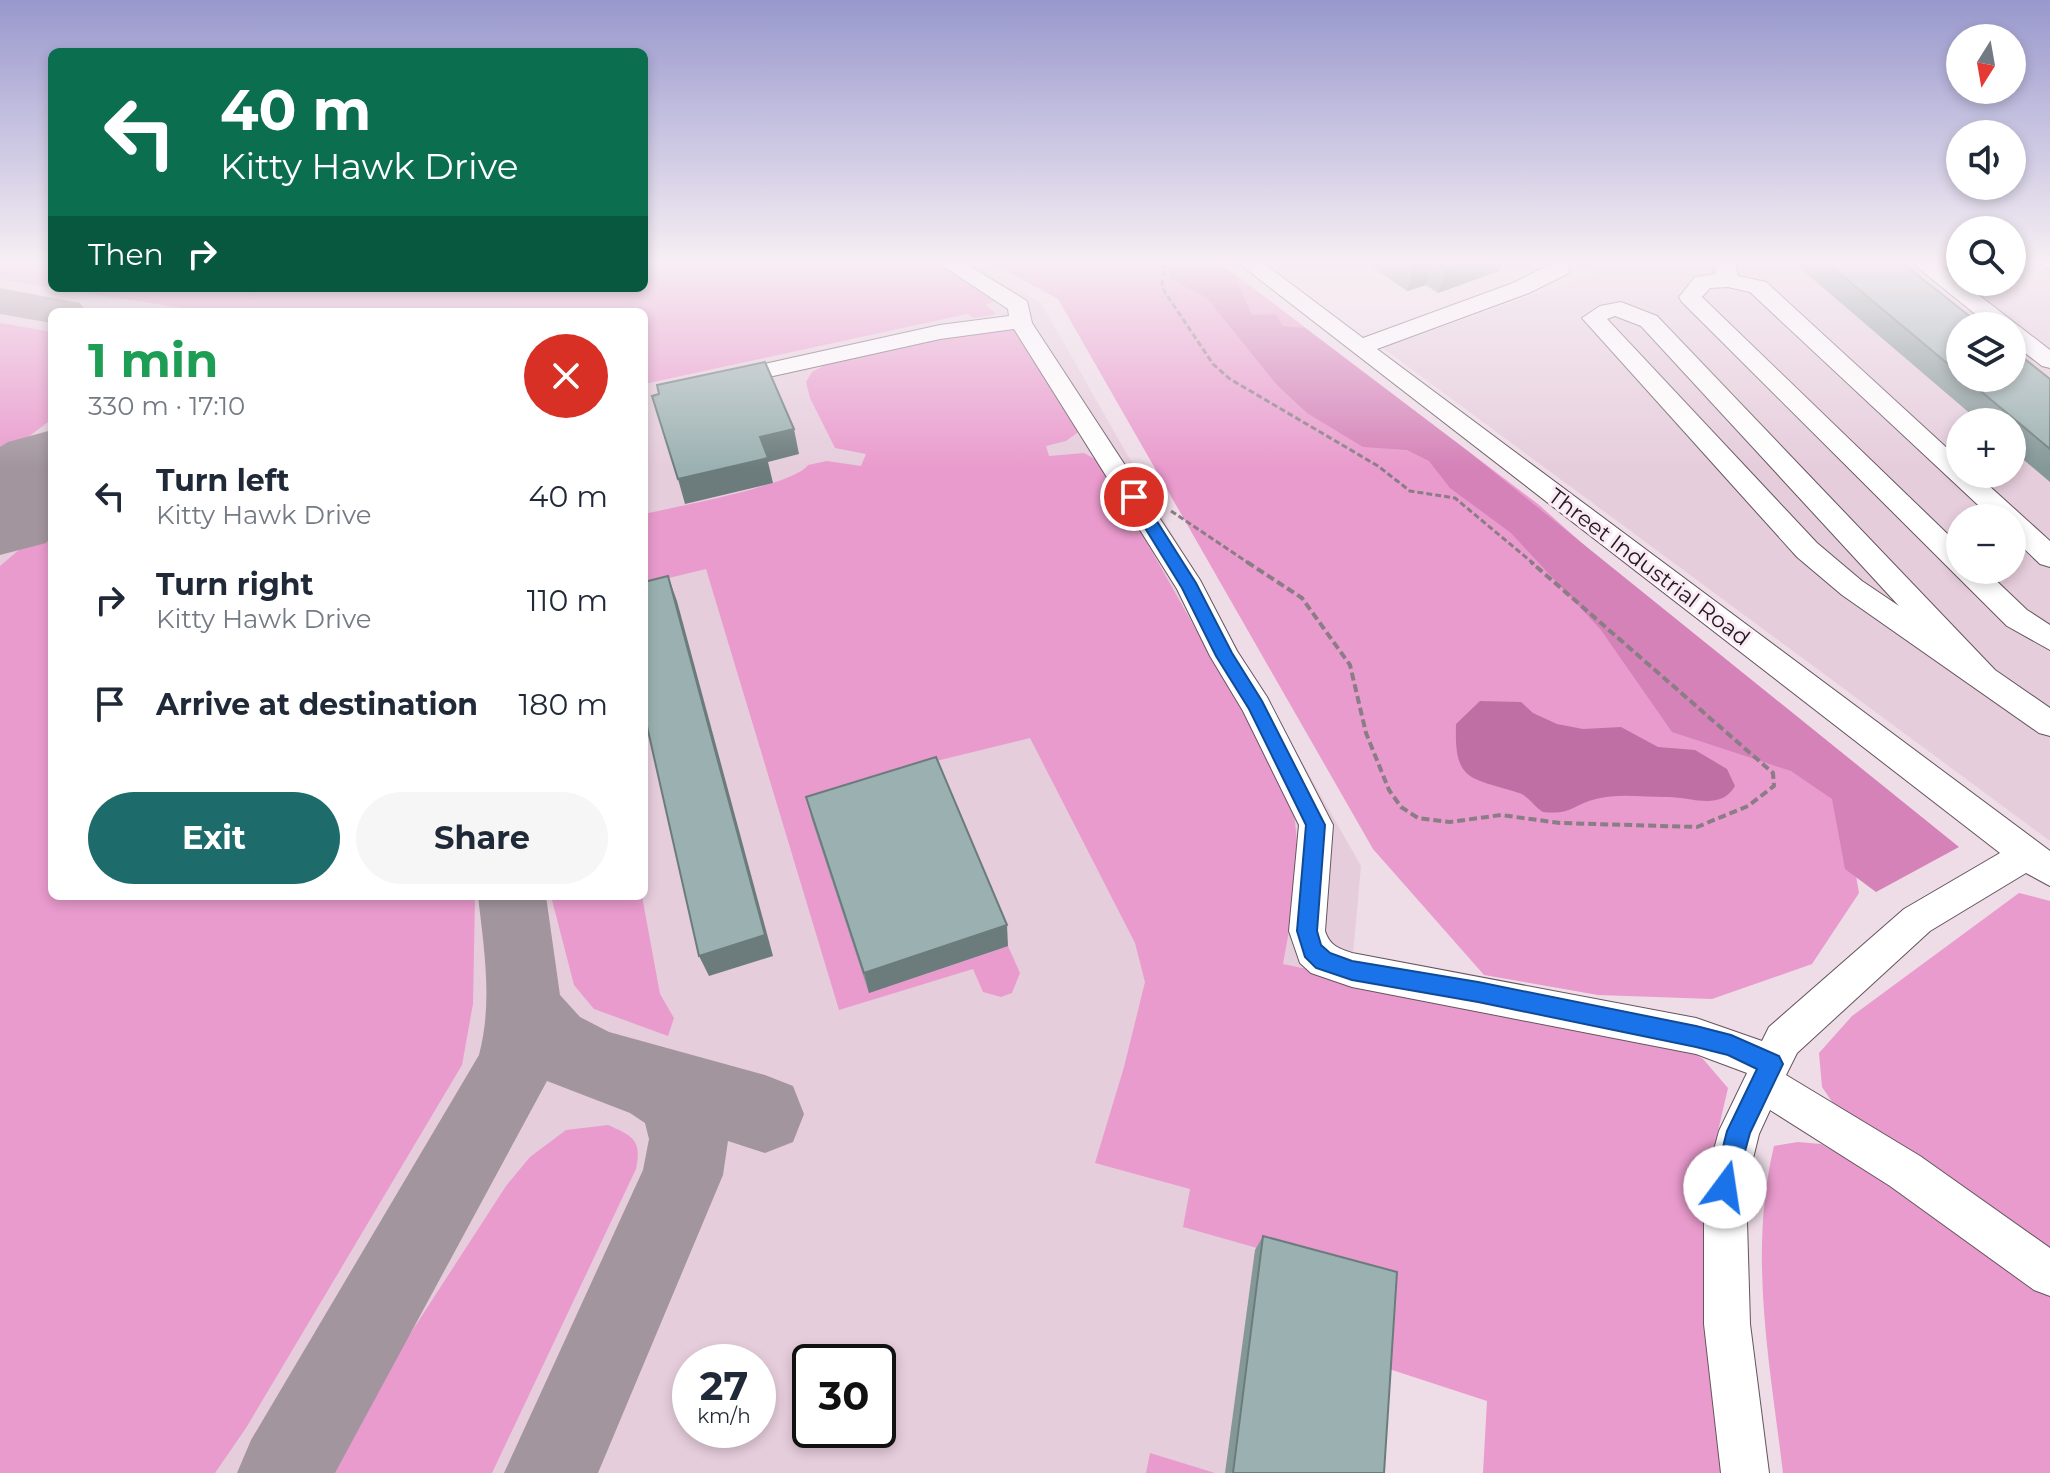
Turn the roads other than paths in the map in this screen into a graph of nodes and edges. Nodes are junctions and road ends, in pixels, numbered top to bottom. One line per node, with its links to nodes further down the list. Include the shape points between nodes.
1 (948, 331): 12 (street)
2 (1026, 331): 26 (street, via 1190,587 1316,825 1307,931 1313,951 1324,961 1352,970 1696,1036 1731,1046)
3 (1339, 331): 10 (street, Threet Industrial Road)
4 (1404, 331): 10 (street)
5 (1605, 331): 14 (street)
6 (1658, 331): 13 (street)
7 (1724, 331): 19 (street)
8 (1805, 331): 15 (street)
9 (2026, 343): 11 (street)
10 (1360, 347): 25 (street, Threet Industrial Road)
11 (2050, 361)
12 (711, 383)
13 (1726, 404): 14 (street); 23 (street)
14 (1677, 409): 23 (street, via 1807,550 1852,588)
15 (1946, 461)
16 (1975, 488): 17 (street)
17 (1993, 504)
18 (2026, 535): 20 (street)
19 (1946, 548)
20 (2050, 557)
21 (1982, 584): 22 (street, via 2017,618)
22 (2050, 639)
23 (1983, 677): 24 (street)
24 (2050, 724)
25 (2039, 863): 26 (street, via 1917,920 1783,1040)
26 (1767, 1073): 27 (street); 28 (street, via 1739,1131 1725,1187 1727,1324)
27 (2050, 1274)
28 (1745, 1473)

